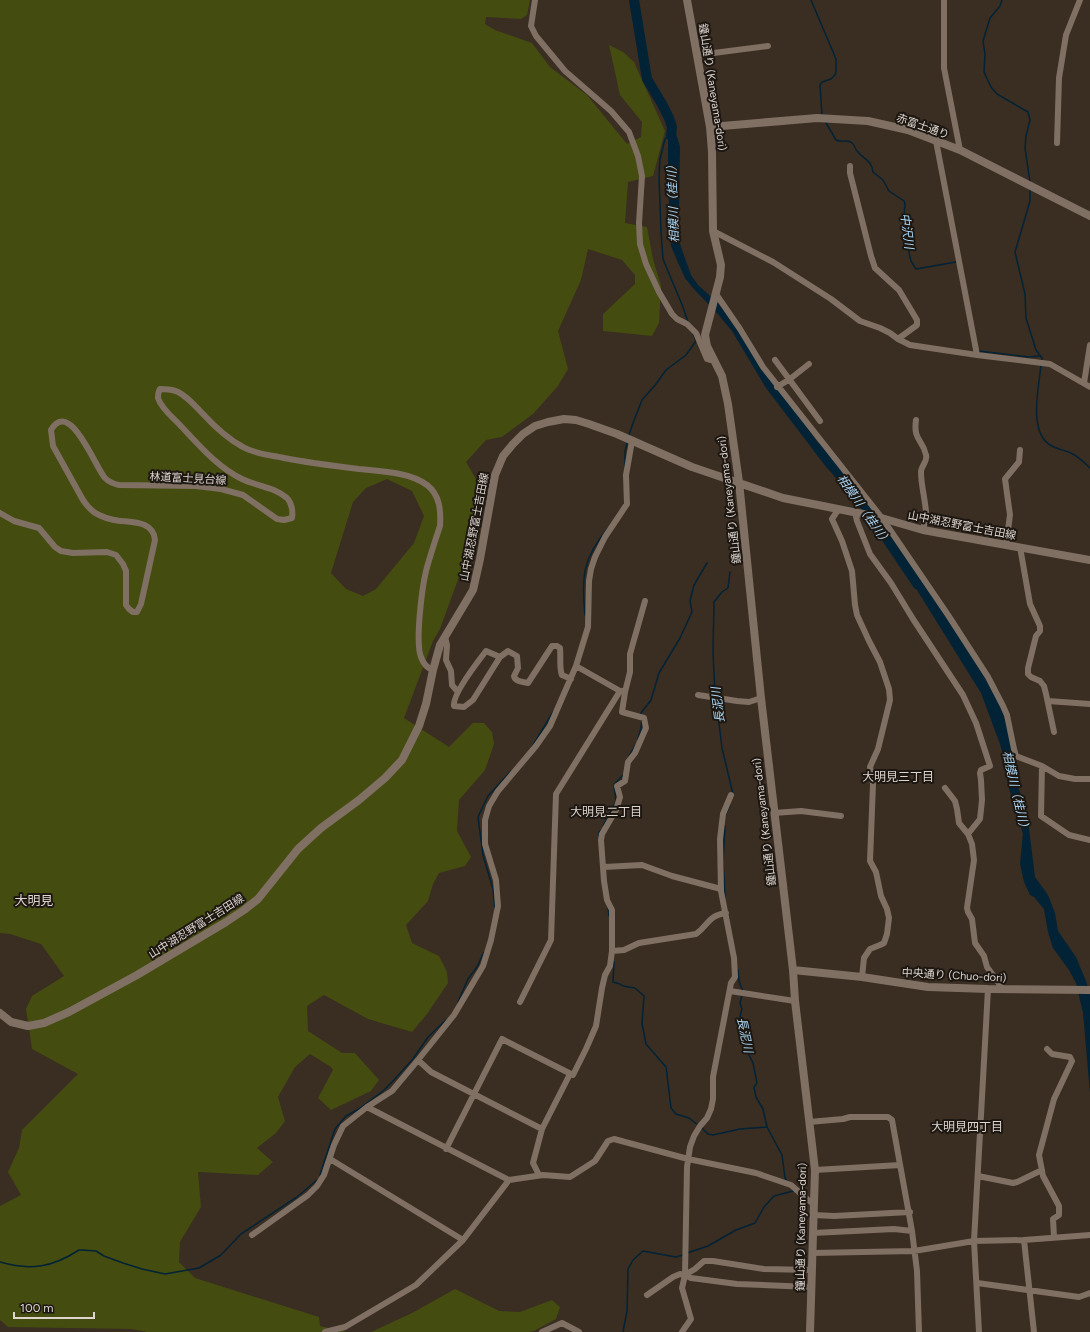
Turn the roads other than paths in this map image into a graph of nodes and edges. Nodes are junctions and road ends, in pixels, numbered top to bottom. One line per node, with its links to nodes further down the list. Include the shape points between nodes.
1 (535, 0): 18 (street, via 531,26 536,36 565,71 611,111 629,132 642,176 639,223 640,244 646,264 672,314 696,333 707,358)
2 (687, 0): 6 (main road, 鐘山通り (Kaneyama-dori))
3 (944, 0): 10 (street, via 944,68)
4 (1080, 0): 9 (street, via 1066,35 1060,78)
5 (768, 46): 6 (street)
6 (698, 55): 7 (main road, 鐘山通り (Kaneyama-dori))
7 (710, 127): 8 (main road, 赤富士通り, via 834,118 868,121 908,130); 13 (main road, 鐘山通り (Kaneyama-dori))
8 (936, 141): 10 (main road, 赤富士通り); 17 (street)
9 (1057, 142)
10 (960, 150): 12 (main road, 赤富士通り)
11 (850, 166): 15 (street, via 875,268 898,290 917,320 917,325)
12 (1090, 216)
13 (713, 231): 14 (main road, 鐘山通り (Kaneyama-dori), via 721,265); 15 (street, via 773,262 860,321 880,328)
14 (715, 296): 18 (main road, 鐘山通り (Kaneyama-dori), via 705,335); 23 (street, via 740,329)
15 (898, 339): 17 (street, via 910,345)
16 (1090, 345): 22 (street)
17 (977, 355): 22 (street, via 1050,364)
18 (714, 360): 29 (main road, 鐘山通り (Kaneyama-dori), via 722,376 728,404)
19 (775, 360): 21 (street)
20 (809, 364): 21 (street)
21 (790, 379): 23 (street); 26 (street)
22 (1084, 383): 24 (street)
23 (777, 387): 33 (street)
24 (1090, 387)
25 (916, 420): 34 (street, via 916,438 927,456 921,470 926,512)
26 (820, 421)
27 (632, 441): 29 (main road, 山中湖忍野富士吉田線); 39 (main road, 山中湖忍野富士吉田線, via 589,424 564,420 536,426 513,444 503,456 495,475 473,590); 41 (street, via 626,475 627,504 605,537 591,568 588,627)
28 (1020, 450): 35 (street, via 1019,462 1006,479 1010,515)
29 (739, 482): 30 (main road, 山中湖忍野富士吉田線, via 783,498); 47 (main road, 鐘山通り (Kaneyama-dori))
30 (838, 510): 32 (main road, 山中湖忍野富士吉田線); 64 (street, via 832,519 852,571 857,615 880,662 888,684 890,700 878,749 870,768 873,784 870,861 876,872 889,918 884,942 870,949 864,958)
31 (0, 513): 42 (street, 林道富士見台線, via 14,521 39,528 55,547 61,550 73,553 107,552 116,556 126,571 126,605 133,612 137,612 142,604 155,537 146,526 114,520 99,515 88,507 53,446 51,430 57,422 69,423 76,430 98,468 112,483 230,490 243,495 277,519 292,518 288,499 282,494 229,472 164,408 158,399 158,392 168,389 176,391 221,431 243,447 258,453 310,463 385,471 410,477 427,485 434,492 440,505 440,526 426,569 418,645 423,662)
32 (857, 513): 33 (main road, 山中湖忍野富士吉田線); 57 (street, via 857,521 870,554 964,695 976,723 990,766 980,773 980,819)
33 (880, 517): 34 (main road, 山中湖忍野富士吉田線); 51 (street, via 988,678 1007,715 1016,756)
34 (923, 530): 35 (main road, 山中湖忍野富士吉田線)
35 (1006, 545): 36 (main road, 山中湖忍野富士吉田線)
36 (1020, 547): 37 (main road, 山中湖忍野富士吉田線); 48 (street, via 1030,604 1040,626 1028,674 1044,686)
37 (1088, 560)
38 (645, 601): 44 (street, via 630,654 630,672)
39 (445, 637): 42 (main road, 山中湖忍野富士吉田線); 45 (street, via 446,660 451,671 452,685)
40 (500, 657): 43 (street, via 508,651 517,656 518,668 514,678 528,683 552,646 557,646 561,655 560,671 562,675); 45 (street, via 486,651); 45 (street, via 473,700 464,707 454,706)
41 (576, 666): 43 (street); 44 (street)
42 (433, 670): 71 (main road, 山中湖忍野富士吉田線, via 426,704 402,760 385,778 298,849 262,895 244,910 137,975 44,1023 28,1026 11,1022)
43 (571, 678): 73 (street, via 550,726 498,790 489,806 485,820 485,844 496,880 498,906 491,940 483,966 462,1002)
44 (622, 691): 59 (street, via 622,712 644,718 646,728 628,762 625,781 617,786 620,797 616,810 602,834); 70 (street, via 556,794 551,940)
45 (458, 692)
46 (698, 695): 47 (street, via 749,702)
47 (760, 698): 55 (main road, 鐘山通り (Kaneyama-dori))
48 (1048, 701): 49 (street); 50 (street)
49 (1090, 704)
50 (1054, 732)
51 (1042, 766): 52 (street, via 1059,776); 58 (street, via 1041,816 1069,835)
52 (1090, 779)
53 (945, 788): 57 (street, via 955,801 959,823)
54 (731, 795): 60 (street, via 722,818)
55 (774, 813): 56 (street, via 801,811); 63 (main road, 鐘山通り (Kaneyama-dori))
56 (841, 816)
57 (968, 834): 66 (street, via 974,860 967,908 972,919 975,942 984,956 987,967)
58 (1090, 840)
59 (604, 867): 60 (street, via 642,865); 62 (street, via 607,900 612,910)
60 (721, 889): 61 (street)
61 (726, 913): 62 (street, via 714,916 696,934 639,943 624,950); 68 (street, via 735,977)
62 (612, 951): 74 (street, via 602,988 596,1026 573,1075)
63 (793, 970): 64 (main road, 中央通り (Chuo-dori)); 69 (main road, 鐘山通り (Kaneyama-dori))
64 (862, 977): 65 (main road, 中央通り (Chuo-dori), via 928,986)
65 (988, 989): 66 (main road, 中央通り (Chuo-dori)); 86 (street)
66 (1003, 989): 67 (main road, 中央通り (Chuo-dori))
67 (1090, 990)
68 (730, 991): 69 (street); 81 (street, via 713,1077 711,1109 694,1136)
69 (795, 1001): 77 (main road, 鐘山通り (Kaneyama-dori))
70 (520, 1002)
71 (0, 1013)
72 (1047, 1049): 84 (street, via 1052,1054 1070,1057 1072,1061 1054,1099 1039,1155)
73 (418, 1060): 75 (street, via 431,1072); 76 (street, via 392,1091)
74 (570, 1074): 75 (street, via 502,1039); 78 (street)
75 (474, 1094): 78 (street); 79 (street)
76 (367, 1107): 79 (street); 80 (street, via 342,1126)
77 (809, 1122): 82 (street, via 888,1116 892,1120); 83 (main road, 鐘山通り (Kaneyama-dori))
78 (542, 1129): 85 (street, via 533,1163)
79 (446, 1148): 87 (street)
80 (330, 1159): 94 (street, via 324,1175 308,1195); 96 (street)
81 (688, 1159): 85 (street, via 614,1138 608,1141 595,1161 570,1177); 88 (street, via 756,1173 791,1185); 102 (street)
82 (900, 1165): 83 (street); 89 (street)
83 (815, 1170): 88 (main road, 鐘山通り (Kaneyama-dori))
84 (1042, 1170): 86 (street, via 1013,1183); 95 (street, via 1060,1210 1053,1219)
85 (539, 1175): 87 (street)
86 (978, 1176): 98 (street)
87 (509, 1180): 96 (street)
88 (814, 1204): 90 (main road, 鐘山通り (Kaneyama-dori))
89 (910, 1212): 90 (street); 91 (street)
90 (814, 1216): 92 (main road, 鐘山通り (Kaneyama-dori))
91 (912, 1231): 92 (street, via 894,1229); 99 (street)
92 (813, 1233): 100 (main road, 鐘山通り (Kaneyama-dori))
93 (1090, 1235): 95 (street)
94 (252, 1236)
95 (1054, 1238): 97 (street)
96 (463, 1240): 108 (street, via 416,1285 344,1327)
97 (1024, 1240): 98 (street); 105 (street)
98 (974, 1241): 99 (street); 103 (street)
99 (914, 1251): 100 (street); 113 (street)
100 (812, 1253): 101 (main road, 鐘山通り (Kaneyama-dori))
101 (811, 1270): 102 (street, via 764,1269 704,1261); 104 (main road, 鐘山通り (Kaneyama-dori))
102 (685, 1275): 104 (street, via 737,1284); 107 (street, via 674,1277); 111 (street, via 682,1288 691,1319)
103 (977, 1283): 105 (street); 114 (street)
104 (811, 1287): 112 (main road, 鐘山通り (Kaneyama-dori))
105 (1030, 1290): 106 (street, via 1079,1296); 115 (street)
106 (1090, 1293)
107 (647, 1295)
108 (325, 1332)
109 (542, 1332): 110 (street, via 562,1323)
110 (578, 1332)
111 (682, 1332)
112 (810, 1332)
113 (919, 1332)
114 (979, 1332)
115 (1034, 1332)

